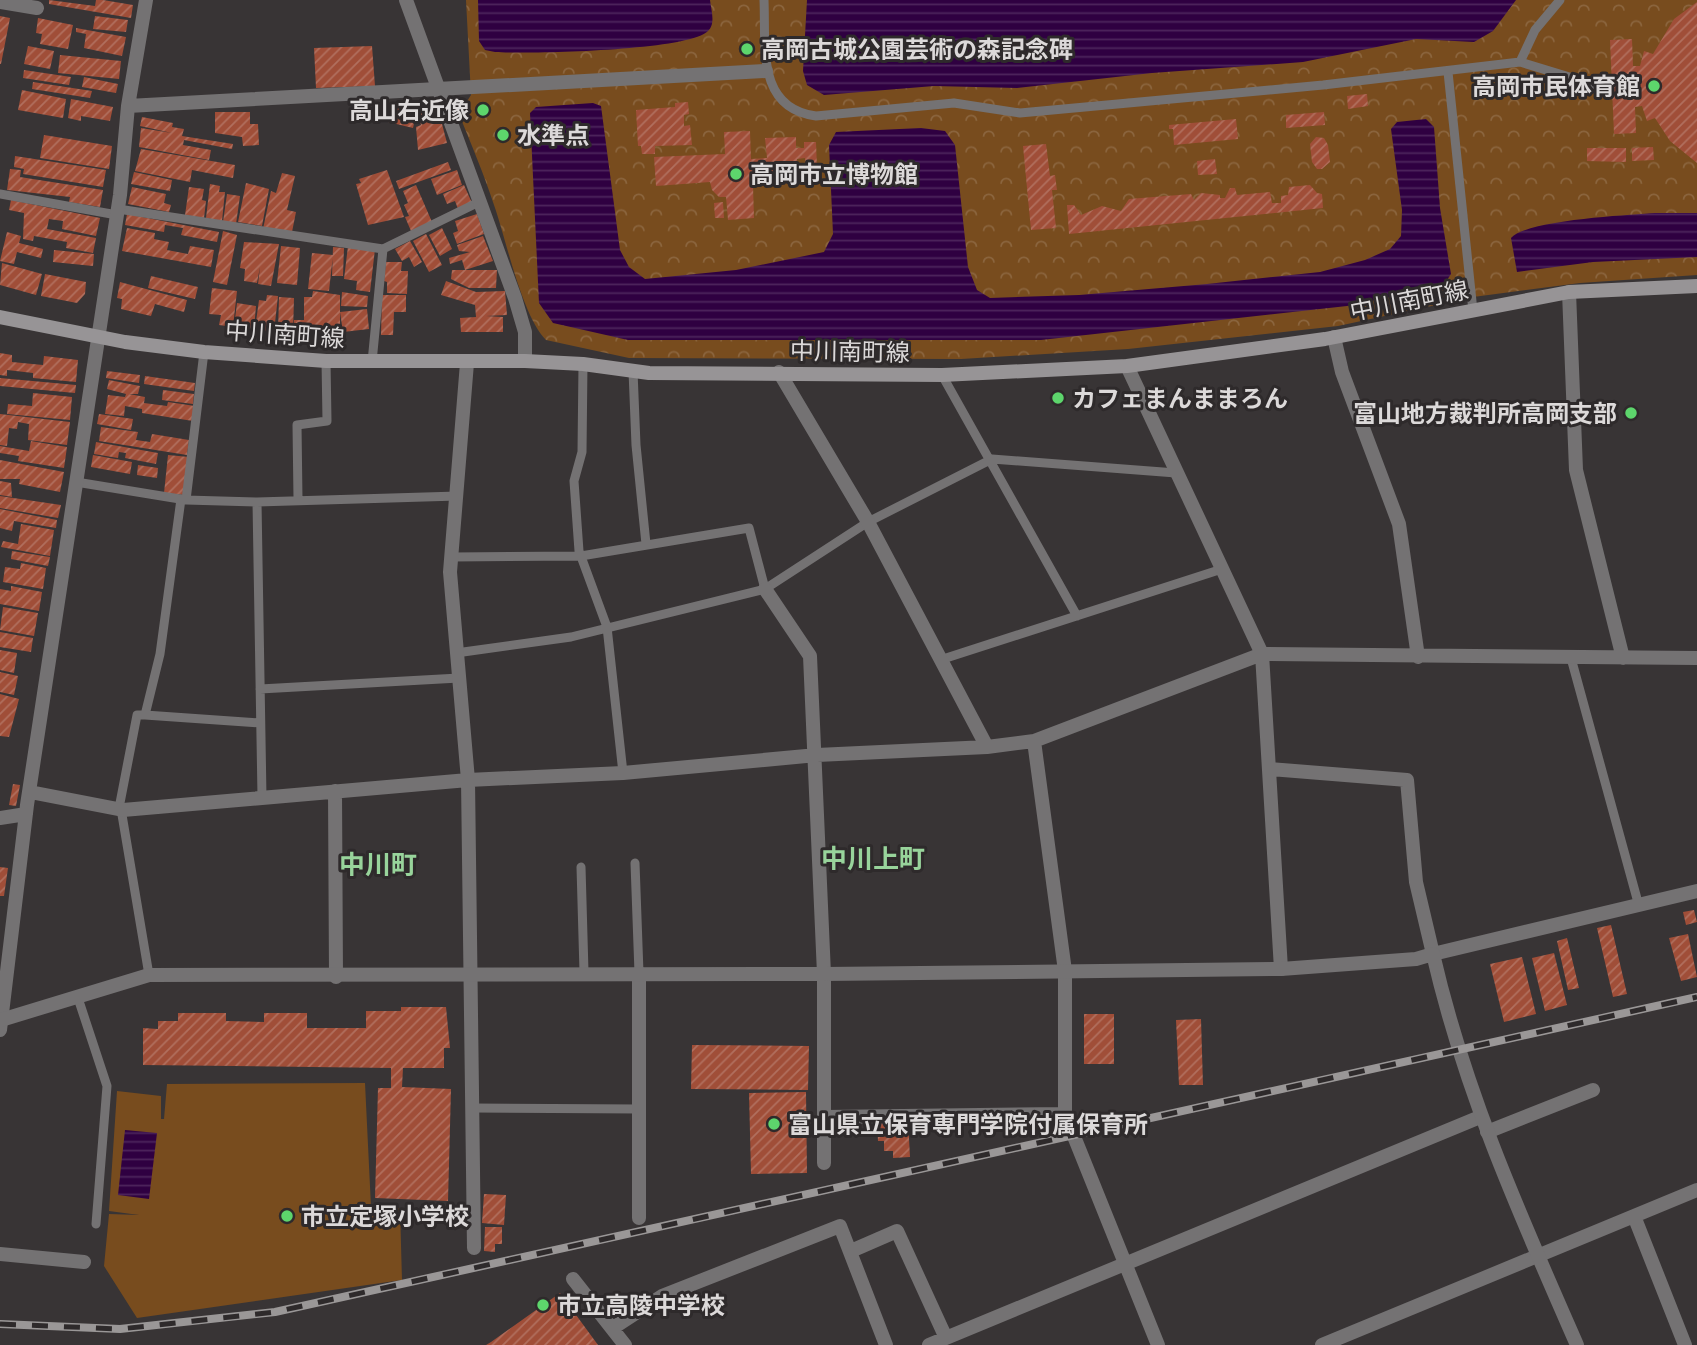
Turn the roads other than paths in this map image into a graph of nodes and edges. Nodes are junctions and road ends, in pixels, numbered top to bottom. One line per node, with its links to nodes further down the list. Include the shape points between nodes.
1 (146, 0): 12 (street)
2 (406, 0): 11 (street)
3 (764, 0): 8 (lane)
4 (1560, 0): 7 (lane, via 1535,30)
5 (0, 2): 6 (street)
6 (37, 8)
7 (1520, 62): 9 (lane); 10 (lane)
8 (766, 71): 9 (lane, via 773,90 800,114 816,116 954,103 1020,113); 11 (street)
9 (1448, 72): 19 (lane)
10 (1599, 86)
11 (440, 87): 12 (street); 14 (street)
12 (128, 106): 15 (street)
13 (0, 194): 15 (lane)
14 (481, 201): 16 (lane); 25 (street, via 525,330)
15 (117, 212): 16 (lane); 21 (street)
16 (383, 249): 26 (lane)
17 (1697, 286): 18 (main road, 中川南町線)
18 (1569, 292): 19 (main road, 中川南町線); 52 (street, via 1576,470)
19 (1474, 311): 22 (main road, 中川南町線)
20 (0, 317): 21 (main road, 中川南町線)
21 (99, 336): 23 (main road, 中川南町線); 35 (street)
22 (1334, 337): 29 (main road, 中川南町線); 50 (street, via 1342,372 1399,524)
23 (204, 352): 24 (main road, 中川南町線); 37 (lane)
24 (326, 361): 26 (main road, 中川南町線); 38 (lane, via 327,421 297,425)
25 (525, 361): 27 (main road, 中川南町線); 28 (main road, 中川南町線)
26 (372, 362): 27 (main road, 中川南町線)
27 (467, 363): 36 (street)
28 (583, 364): 30 (main road, 中川南町線); 42 (lane, via 582,452 574,481)
29 (1127, 366): 32 (main road, 中川南町線); 34 (street)
30 (633, 371): 31 (main road, 中川南町線); 41 (lane)
31 (779, 372): 32 (main road, 中川南町線); 40 (street)
32 (942, 375): 33 (lane)
33 (992, 459): 34 (lane); 40 (lane); 46 (lane)
34 (1176, 473): 44 (street)
35 (76, 482): 37 (lane); 66 (street)
36 (458, 496): 38 (lane); 43 (street)
37 (184, 499): 39 (lane); 57 (lane, via 160,654)
38 (298, 499): 39 (lane)
39 (257, 502): 56 (lane)
40 (869, 522): 45 (lane); 54 (street)
41 (646, 544): 42 (lane); 45 (lane, via 748,528)
42 (581, 556): 43 (lane); 47 (lane)
43 (452, 557): 48 (street)
44 (1222, 569): 46 (lane); 49 (street)
45 (765, 589): 47 (lane); 61 (street, via 810,656)
46 (1077, 616): 54 (lane)
47 (607, 627): 48 (lane, via 571,637); 63 (lane)
48 (456, 653): 55 (street)
49 (1262, 654): 50 (street); 59 (street); 62 (street)
50 (1418, 657): 51 (street)
51 (1572, 658): 52 (street); 74 (lane)
52 (1623, 658): 53 (street)
53 (1697, 658)
54 (943, 659): 60 (street)
55 (458, 678): 56 (lane); 64 (street)
56 (260, 689): 58 (lane)
57 (145, 715): 58 (lane); 68 (lane, via 137,715 120,803)
58 (260, 723): 67 (lane)
59 (1034, 741): 60 (street); 77 (street)
60 (987, 747): 61 (street)
61 (817, 755): 63 (street); 80 (street)
62 (1269, 769): 75 (street, via 1407,780 1416,882); 76 (street)
63 (622, 773): 64 (street)
64 (468, 780): 65 (street); 82 (street)
65 (335, 791): 67 (street); 83 (street)
66 (30, 792): 68 (street); 69 (street)
67 (262, 797): 68 (street)
68 (123, 810): 81 (lane)
69 (26, 814): 70 (street); 85 (street)
70 (0, 818)
71 (635, 863): 79 (lane)
72 (581, 867): 78 (lane)
73 (1697, 891): 74 (street)
74 (1639, 906): 75 (street)
75 (1433, 954): 76 (street); 91 (street)
76 (1281, 969): 77 (street)
77 (1065, 971): 80 (street); 89 (street)
78 (584, 972): 79 (street); 82 (street)
79 (639, 973): 80 (street); 88 (street)
80 (824, 974): 90 (street)
81 (149, 975): 83 (street); 84 (street)
82 (472, 975): 83 (street); 87 (street)
83 (336, 977)
84 (77, 995): 85 (street); 97 (lane, via 107,1086)
85 (0, 1024)
86 (1593, 1090): 92 (street)
87 (473, 1108): 88 (lane); 98 (street, via 470,1214)
88 (639, 1110): 96 (street)
89 (1065, 1114): 90 (street); 103 (street)
90 (825, 1117): 93 (street)
91 (1480, 1118): 92 (street); 103 (street)
92 (1487, 1132): 101 (street)
93 (824, 1163)
94 (1697, 1190): 95 (street)
95 (1634, 1216): 101 (street); 113 (street)
96 (639, 1218)
97 (96, 1224)
98 (474, 1248)
99 (851, 1251): 105 (street, via 840,1226 662,1296); 106 (street, via 897,1231); 108 (street)
100 (0, 1254): 102 (street)
101 (1538, 1257): 111 (street); 112 (street)
102 (84, 1262)
103 (1125, 1263): 106 (street); 110 (street)
104 (573, 1279): 105 (street)
105 (612, 1328): 107 (street)
106 (946, 1338): 109 (street)
107 (625, 1345)
108 (886, 1345)
109 (929, 1345)
110 (1158, 1345)
111 (1322, 1345)
112 (1577, 1345)
113 (1685, 1345)

